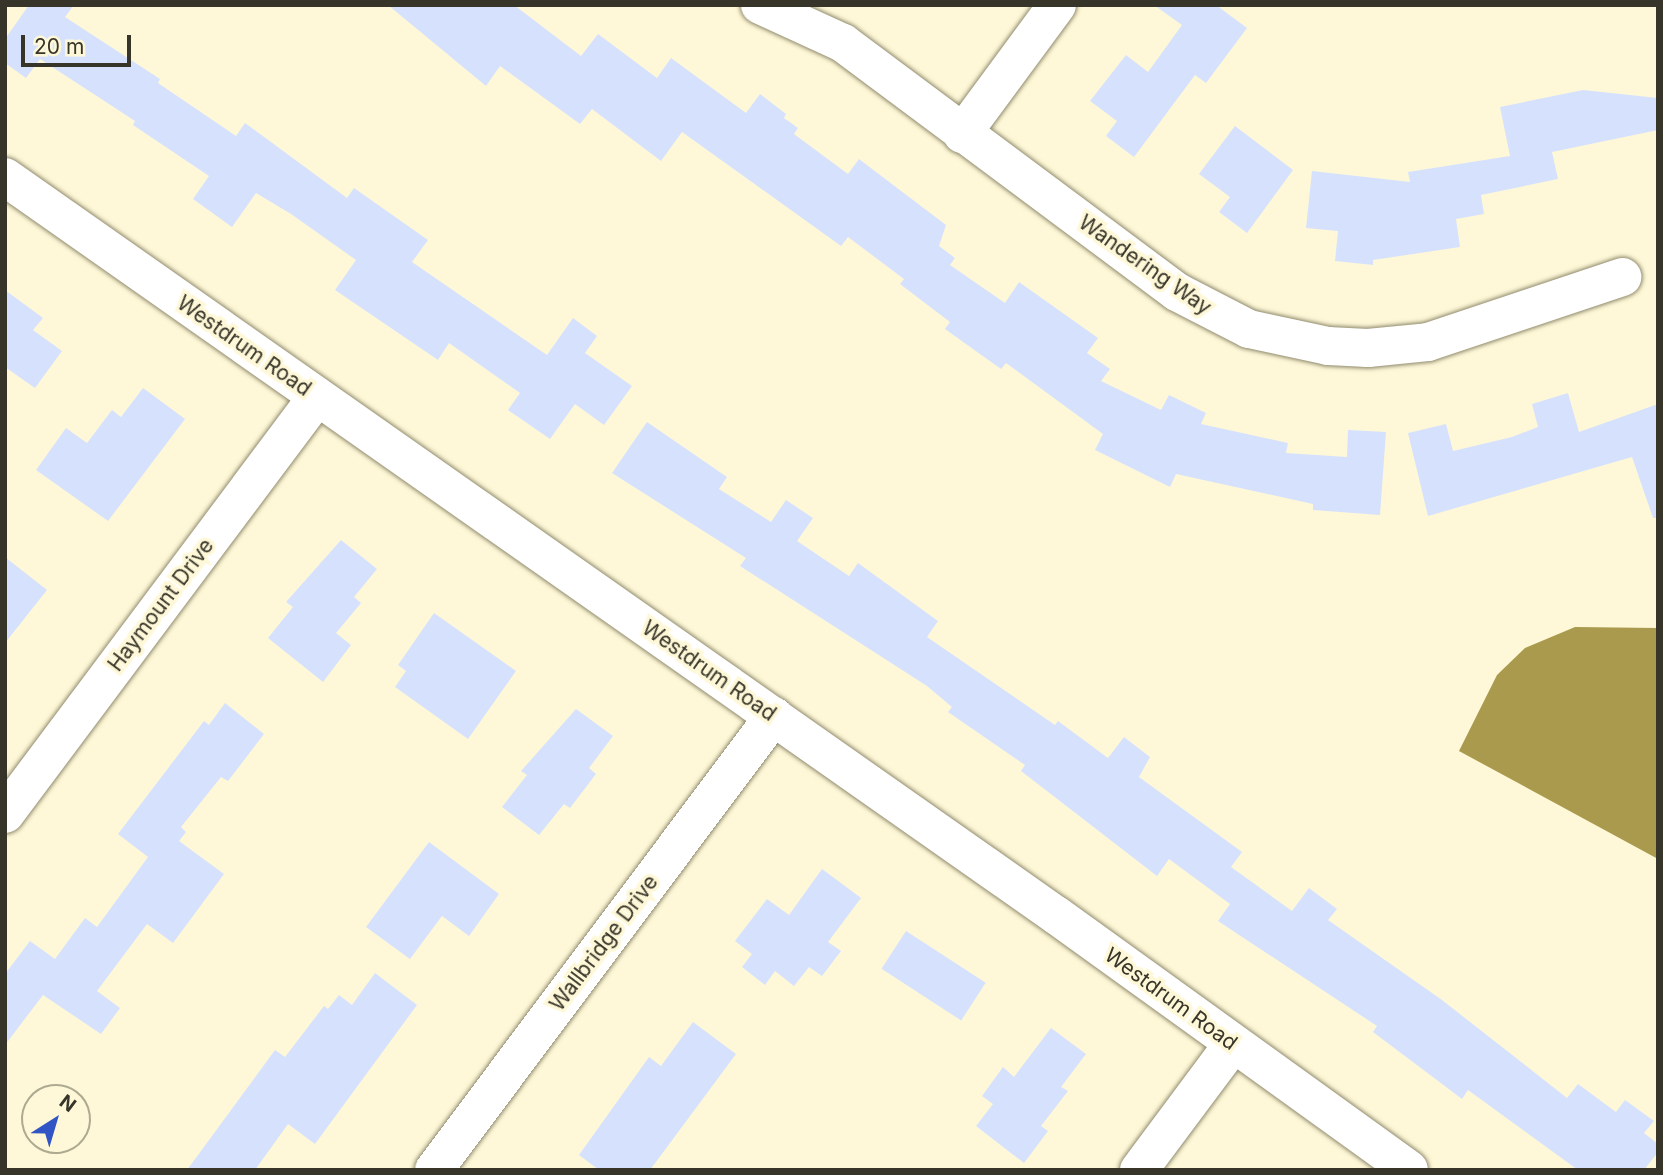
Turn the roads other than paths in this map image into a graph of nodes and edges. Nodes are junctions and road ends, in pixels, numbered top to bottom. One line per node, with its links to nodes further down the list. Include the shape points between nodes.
1 (760, 5): 3 (street, Wandering Way, via 843,43)
2 (1057, 5): 3 (street)
3 (962, 134): 5 (street, Wandering Way, via 1177,292 1230,322 1288,339 1368,348 1428,342)
4 (5, 177): 6 (street, Westdrum Road)
5 (1622, 277)
6 (317, 397): 7 (street, Westdrum Road); 8 (street, Haymount Drive)
7 (774, 716): 9 (street, Westdrum Road); 10 (street, Wallbridge Drive)
8 (5, 814)
9 (1233, 1044): 11 (street); 12 (street, Westdrum Road)
10 (434, 1170)
11 (1139, 1170)
12 (1409, 1170)

